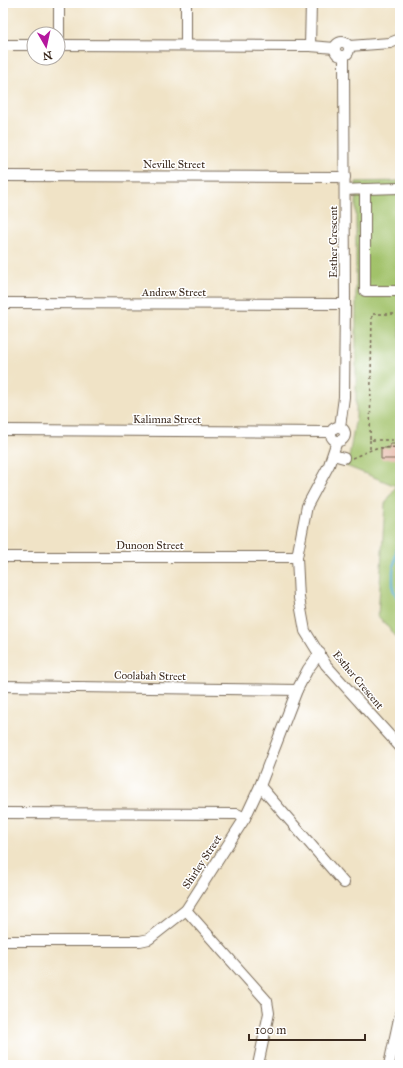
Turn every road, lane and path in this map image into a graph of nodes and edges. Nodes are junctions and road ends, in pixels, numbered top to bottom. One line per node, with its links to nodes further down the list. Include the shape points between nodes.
1 (59, 3): 4 (street)
2 (186, 3): 9 (street)
3 (311, 3): 10 (street)
4 (58, 26)
5 (400, 39): 11 (street, via 390,43)
6 (3, 45): 7 (street)
7 (26, 45)
8 (66, 45): 9 (street)
9 (186, 45): 10 (street)
10 (310, 46): 12 (street)
11 (349, 46): 12 (street, via 342,42); 13 (street, via 349,52)
12 (335, 48): 13 (street, via 337,54)
13 (344, 56): 15 (street, Esther Crescent)
14 (3, 176): 15 (street, Neville Street)
15 (345, 176): 18 (street, Esther Crescent)
16 (400, 188): 17 (street)
17 (365, 189): 18 (street); 19 (street, via 365,291)
18 (345, 190): 21 (street, Esther Crescent)
19 (400, 291)
20 (3, 303): 21 (street, Andrew Street)
21 (345, 304): 23 (street, Esther Crescent, via 344,397)
22 (400, 314): 26 (path, via 372,314)
23 (340, 427): 25 (street, via 335,427); 28 (street, via 345,436)
24 (3, 430): 25 (street, Kalimna Street)
25 (331, 432): 28 (street, via 331,437)
26 (370, 440): 27 (path); 30 (path)
27 (400, 440)
28 (337, 441): 31 (street, Esther Crescent)
29 (400, 447): 30 (path, via 381,447)
30 (370, 451): 32 (path, via 352,459)
31 (333, 455): 32 (street); 33 (street, Esther Crescent, via 307,506)
32 (344, 458)
33 (297, 557): 34 (street, Dunoon Street); 35 (street, Esther Crescent, via 299,598 305,631)
34 (3, 558)
35 (320, 653): 37 (street, Shirley Street); 38 (street, Esther Crescent, via 326,665)
36 (3, 686): 37 (street, Coolabah Street)
37 (297, 690): 39 (street, Shirley Street)
38 (400, 747)
39 (260, 786): 41 (street, Shirley Street); 42 (street)
40 (3, 813): 41 (street, via 237,814)
41 (245, 818): 43 (street, Shirley Street)
42 (344, 883)
43 (186, 910): 44 (street, Shirley Street, via 149,939 140,942); 46 (street, via 267,1001 269,1013)
44 (3, 941)
45 (400, 1014): 47 (street)
46 (258, 1065)
47 (389, 1065)

